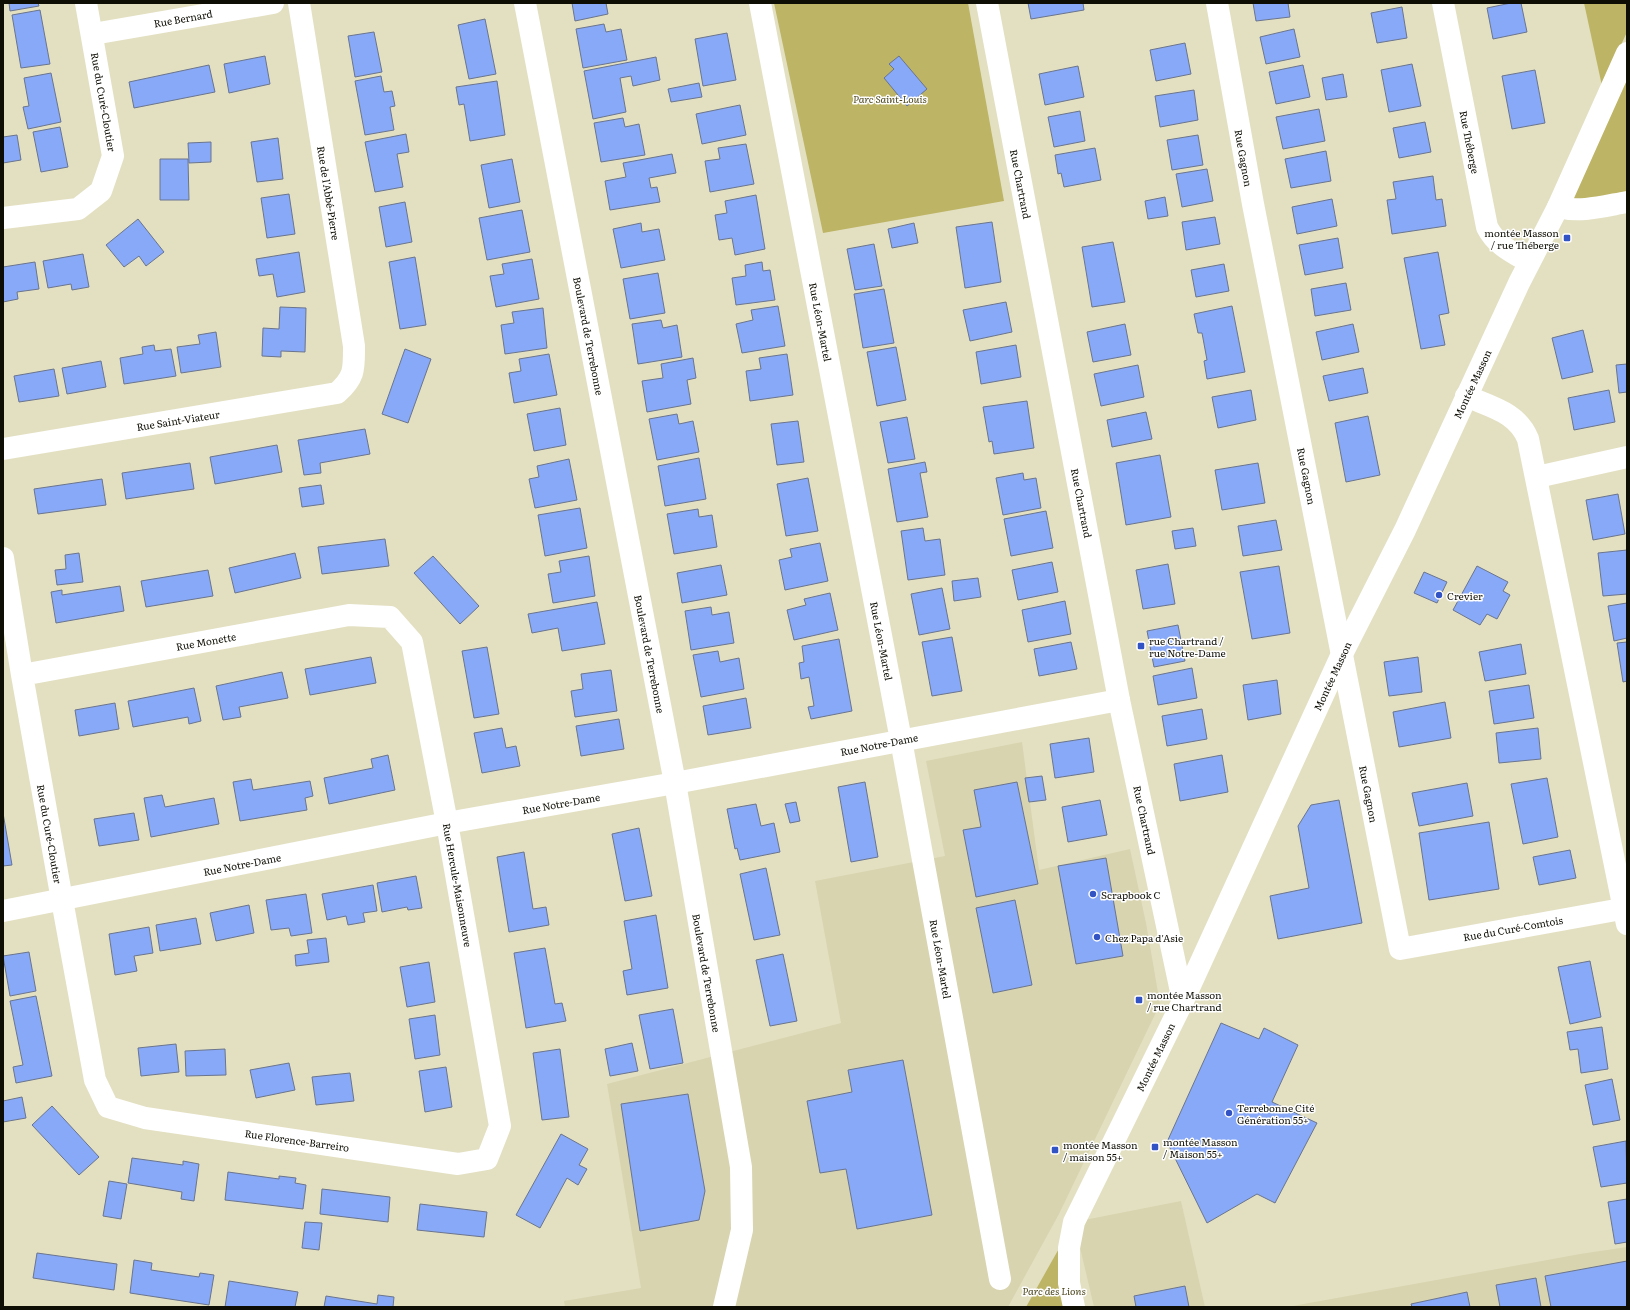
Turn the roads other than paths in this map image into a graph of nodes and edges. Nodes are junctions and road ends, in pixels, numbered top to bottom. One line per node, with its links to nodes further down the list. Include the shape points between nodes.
1 (86, 3): 9 (street, Rue du Curé-Cloutier)
2 (273, 3): 9 (street, Rue Bernard)
3 (298, 3): 15 (street, Rue de l'Abbé-Pierre, via 354,346 354,364)
4 (525, 3): 26 (street, Boulevard de Terrebonne)
5 (760, 3): 25 (street, Rue Léon-Martel)
6 (987, 3): 24 (street, Rue Chartrand)
7 (1217, 3): 22 (street, Rue Gagnon, via 1252,204)
8 (1443, 3): 14 (street, Rue Théberge, via 1487,227 1500,245)
9 (93, 34): 13 (street, Rue du Curé-Cloutier, via 113,156 101,191 78,209)
10 (1627, 53): 12 (street, Montée Masson)
11 (1627, 202): 12 (street, via 1584,209 1566,210)
12 (1558, 207): 14 (street, Montée Masson)
13 (3, 218)
14 (1529, 262): 16 (street, Montée Masson)
15 (348, 382): 17 (street, Rue Saint-Viateur, via 337,393)
16 (1466, 396): 19 (street, via 1504,412 1520,423 1528,439); 22 (street, Montée Masson, via 1405,530)
17 (3, 449)
18 (1627, 457): 19 (street)
19 (1537, 477): 30 (street)
20 (3, 558): 23 (street, Rue du Curé-Cloutier)
21 (390, 617): 23 (street, Rue Monette, via 349,616); 27 (street, Rue Hercule-Maisonneuve, via 412,642)
22 (1342, 654): 31 (street, Rue Gagnon); 32 (street, Montée Masson)
23 (22, 675): 28 (street, Rue du Curé-Cloutier)
24 (1119, 700): 25 (street, Rue Notre-Dame); 32 (street, Rue Chartrand)
25 (901, 740): 26 (street, Rue Notre-Dame); 35 (street, Rue Léon-Martel)
26 (675, 783): 27 (street, Rue Notre-Dame); 36 (street, Boulevard de Terrebonne, via 741,1167 742,1230)
27 (447, 823): 28 (street, Rue Notre-Dame); 34 (street, Rue Hercule-Maisonneuve, via 500,1126)
28 (62, 900): 29 (street, Rue Notre-Dame); 33 (street, Rue du Curé-Cloutier, via 95,1080)
29 (3, 911)
30 (1626, 913): 31 (street, Rue du Curé-Comtois)
31 (1400, 949)
32 (1183, 1001): 37 (street, Montée Masson, via 1074,1222 1069,1248 1069,1283)
33 (108, 1107): 34 (street, Rue Florence-Barreiro, via 145,1118 458,1164)
34 (487, 1159)
35 (1000, 1279)
36 (724, 1307)
37 (1074, 1307)

